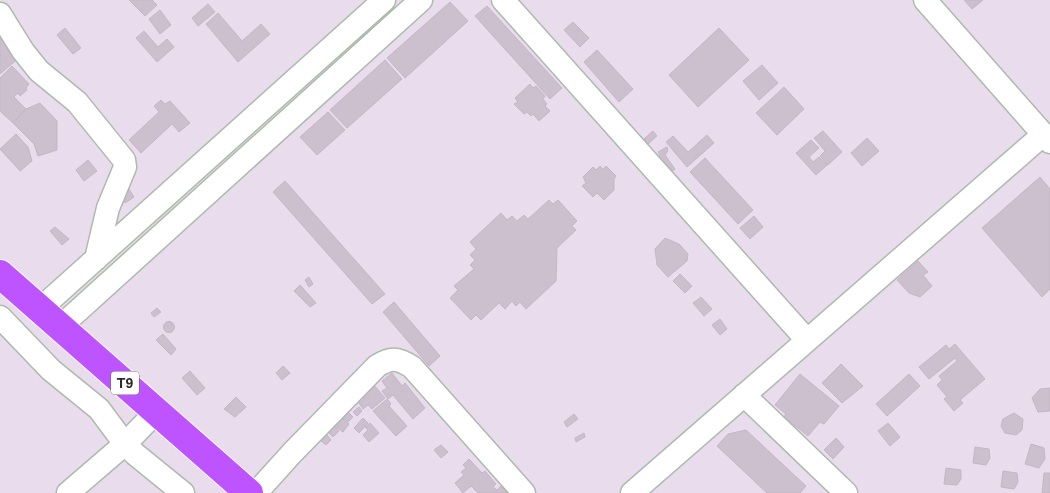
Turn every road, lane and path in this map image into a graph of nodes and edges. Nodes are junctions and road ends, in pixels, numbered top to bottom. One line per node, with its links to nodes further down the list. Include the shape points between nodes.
1 (384, 0): 7 (street)
2 (421, 0): 10 (street)
3 (503, 0): 11 (street)
4 (925, 0): 6 (street)
5 (0, 14): 7 (street, via 39,71 77,102 124,160 125,167 101,229)
6 (1047, 138): 11 (street)
7 (96, 260): 10 (street)
8 (0, 274): 10 (highway, T9)
9 (0, 316): 14 (street, via 51,370 99,409)
10 (50, 318): 13 (highway, T9)
11 (806, 339): 12 (street)
12 (744, 395): 20 (street); 21 (street)
13 (157, 411): 14 (street); 17 (highway, T9)
14 (124, 444): 15 (street); 16 (street)
15 (68, 493)
16 (183, 493)
17 (248, 493)
18 (256, 493): 19 (street, via 377,366 390,358 412,367)
19 (524, 493)
20 (632, 493)
21 (846, 493)

